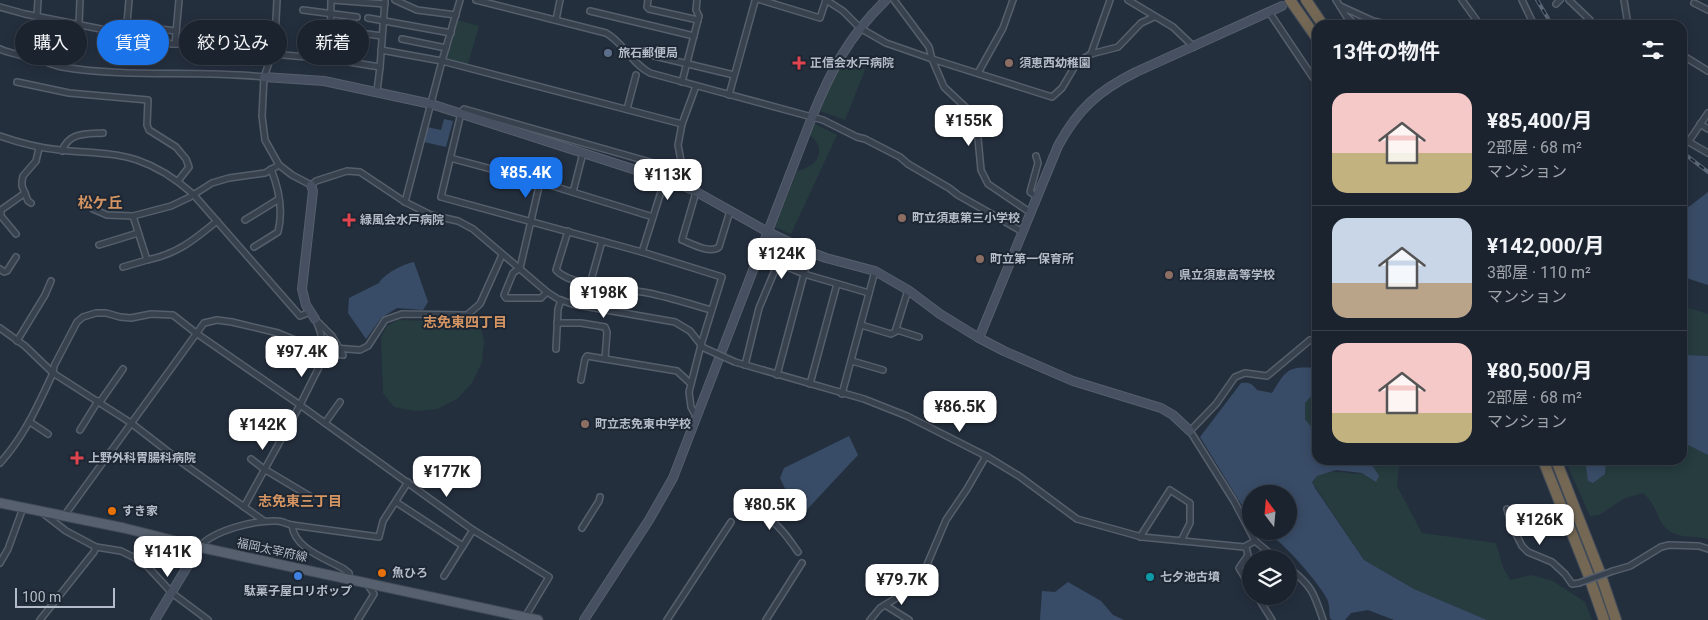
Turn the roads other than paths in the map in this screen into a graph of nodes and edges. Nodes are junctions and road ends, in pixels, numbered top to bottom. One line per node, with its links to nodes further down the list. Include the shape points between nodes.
1 (38, 0): 37 (street)
2 (80, 0): 43 (street)
3 (129, 0): 44 (street)
4 (179, 0): 59 (street)
5 (277, 0): 45 (street)
6 (332, 0): 27 (street); 36 (street)
7 (395, 0): 38 (street, via 416,10)
8 (460, 0): 38 (street)
9 (478, 0): 48 (street)
10 (560, 0): 48 (street)
11 (648, 0): 49 (street, via 649,9)
12 (697, 0): 49 (street)
13 (757, 0): 84 (street)
14 (762, 0): 15 (street, via 820,18)
15 (826, 0): 57 (street)
16 (886, 0): 57 (street)
17 (894, 0): 76 (street, via 929,46)
18 (1013, 0): 83 (street, via 1003,28)
19 (1110, 0): 74 (street)
20 (1128, 0): 40 (street)
21 (1306, 0): 50 (highway)
22 (1336, 0): 30 (street)
23 (1462, 0): 53 (street)
24 (1522, 0): 54 (street)
25 (1569, 0): 55 (street)
26 (1624, 0): 56 (street)
27 (385, 2): 47 (street)
28 (1286, 3): 35 (street); 61 (highway)
29 (1694, 3): 33 (street)
30 (1340, 6): 51 (street); 52 (street)
31 (0, 7): 37 (street)
32 (303, 10): 36 (street)
33 (1708, 10)
34 (590, 11): 64 (street)
35 (1269, 12): 69 (street); 86 (street)
36 (330, 14): 39 (street); 46 (street)
37 (37, 16): 42 (street)
38 (456, 16): 60 (street)
39 (357, 17)
40 (1154, 17): 69 (street, via 1173,27); 74 (street, via 1141,23 1118,47)
41 (368, 18): 47 (street)
42 (58, 20)
43 (79, 20)
44 (127, 20)
45 (276, 20)
46 (330, 20)
47 (383, 20): 60 (street); 63 (street)
48 (556, 20): 89 (street, via 613,36 641,68)
49 (698, 20): 64 (street)
50 (1320, 20)
51 (1350, 20)
52 (1372, 20)
53 (1476, 20)
54 (1532, 20)
55 (1590, 20)
56 (1627, 20)
57 (860, 28): 76 (street, via 886,43); 97 (street, via 832,70)
58 (169, 30): 59 (street)
59 (176, 31): 67 (street)
60 (451, 32): 70 (street)
61 (1312, 33)
62 (369, 34): 63 (street)
63 (382, 36): 72 (street)
64 (694, 36): 78 (street)
65 (402, 39): 70 (street)
66 (169, 43): 67 (street)
67 (175, 44): 68 (street)
68 (179, 44)
69 (1194, 47): 122 (street, via 1116,82 1082,109 1058,146)
70 (446, 48): 77 (street)
71 (0, 49): 87 (street, via 63,67)
72 (381, 50): 77 (street); 81 (street)
73 (642, 53): 78 (street)
74 (1092, 54): 83 (street, via 1075,66 1062,88 1052,97)
75 (1687, 58): 82 (street)
76 (932, 59): 83 (street); 128 (street, via 944,86 976,117 981,170 988,184)
77 (442, 61): 93 (street); 94 (street)
78 (687, 63): 84 (street); 89 (street)
79 (369, 64): 81 (street)
80 (268, 65): 87 (street)
81 (380, 66): 91 (street)
82 (1708, 71)
83 (978, 73)
84 (734, 75): 92 (street)
85 (636, 76): 94 (street)
86 (1312, 76)
87 (264, 77): 91 (street, via 324,81); 110 (street, via 262,116 265,140)
88 (17, 82): 114 (street, via 69,93 148,100 149,130 176,147 189,167)
89 (682, 82): 90 (street)
90 (696, 86): 92 (street); 98 (street)
91 (378, 91): 93 (street)
92 (729, 95): 97 (street)
93 (431, 104): 95 (street); 125 (street)
94 (627, 109): 98 (street)
95 (461, 113): 106 (street); 109 (street); 111 (street, via 464,109)
96 (1708, 113): 99 (street)
97 (812, 117): 135 (street); 136 (street, via 888,150)
98 (682, 124): 116 (street, via 678,145 682,166)
99 (1700, 124): 100 (street); 103 (street)
100 (1708, 129)
101 (103, 133): 105 (street, via 71,137)
102 (0, 136): 104 (street)
103 (1689, 141): 107 (street)
104 (39, 148): 105 (street); 120 (street, via 36,161 23,176)
105 (62, 151): 114 (street, via 136,159)
106 (583, 153): 113 (street); 118 (street)
107 (1708, 153)
108 (1036, 156): 122 (street, via 1030,192)
109 (450, 158): 115 (street); 133 (street, via 440,196)
110 (279, 165): 112 (street); 117 (street)
111 (664, 166)
112 (271, 169): 121 (street, via 265,173 212,183); 123 (street)
113 (665, 179): 116 (street); 130 (street)
114 (178, 181): 121 (street)
115 (540, 182): 118 (street); 133 (street)
116 (676, 183): 119 (street)
117 (311, 185): 125 (street, via 347,171 360,172); 160 (street, via 313,191 302,289 303,299)
118 (573, 192): 130 (street)
119 (696, 192): 127 (street); 127 (street, via 682,240 716,250)
120 (25, 193): 124 (street); 138 (street, via 1,210 0,216)
121 (193, 194): 129 (street, via 171,206); 132 (street)
122 (1037, 196): 128 (street)
123 (279, 199): 131 (street); 141 (street, via 281,218 278,232)
124 (31, 202)
125 (405, 202): 145 (street, via 473,229)
126 (93, 209): 129 (street, via 107,215)
127 (730, 211): 135 (street)
128 (1031, 213): 136 (street)
129 (133, 216): 137 (street)
130 (653, 217): 142 (street)
131 (246, 220)
132 (217, 221): 146 (street, via 178,250); 160 (street, via 300,316)
133 (531, 221): 134 (street); 148 (street)
134 (568, 231): 139 (street); 153 (street, via 556,270 562,277)
135 (768, 232): 143 (street); 188 (street)
136 (1023, 232): 167 (street)
137 (138, 233): 140 (street); 146 (street)
138 (16, 234)
139 (602, 241): 142 (street); 153 (street)
140 (99, 245)
141 (254, 247)
142 (642, 252): 159 (street, via 722,277)
143 (810, 252): 150 (street); 151 (street)
144 (16, 256): 149 (street, via 7,271)
145 (502, 256): 148 (street); 172 (street, via 480,304 467,315 402,314 385,320 368,346 360,350)
146 (147, 260): 147 (street)
147 (123, 268)
148 (520, 268): 156 (street); 156 (street, via 513,273 504,295 506,298 541,298)
149 (0, 269)
150 (875, 271): 155 (street); 157 (street)
151 (804, 274): 154 (street); 176 (street, via 778,263 759,308); 180 (street)
152 (51, 281): 169 (street)
153 (590, 284): 159 (street, via 647,293)
154 (837, 284): 157 (street); 183 (street)
155 (908, 290): 164 (street); 167 (street)
156 (547, 292): 158 (street)
157 (869, 293): 162 (street)
158 (561, 300): 161 (street); 171 (street, via 675,322 690,331)
159 (711, 310): 171 (street)
160 (313, 316): 170 (street, via 321,334); 172 (street, via 332,336)
161 (557, 323): 173 (street); 174 (street, via 605,327)
162 (861, 325): 164 (street, via 891,334); 175 (street)
163 (0, 328): 169 (street)
164 (897, 330): 166 (street)
165 (196, 333): 170 (street, via 204,323 217,320 278,333); 179 (street, via 173,315 151,314 131,318 96,313 77,322); 187 (street); 190 (street)
166 (919, 337)
167 (979, 338): 193 (street, via 1073,381 1161,408)
168 (1312, 340): 193 (street, via 1267,376 1245,373 1235,377)
169 (17, 341): 179 (street)
170 (320, 347): 172 (street)
171 (703, 347): 176 (street, bridge); 182 (street)
172 (339, 349): 187 (street, via 343,355 322,356)
173 (556, 349)
174 (604, 359): 181 (street, via 587,356); 182 (street, via 677,371)
175 (852, 361): 178 (street); 184 (street)
176 (744, 365): 180 (street)
177 (123, 369): 185 (street)
178 (883, 370)
179 (53, 373): 185 (street); 189 (street)
180 (777, 375): 183 (street)
181 (581, 380)
182 (690, 383): 188 (street, via 691,407)
183 (810, 384): 184 (street)
184 (842, 394): 195 (street, via 907,416)
185 (99, 402): 190 (street); 192 (street)
186 (340, 402): 191 (street)
187 (300, 405): 191 (street); 200 (street)
188 (696, 416): 243 (street, via 673,478)
189 (30, 422): 194 (street); 197 (street)
190 (131, 423): 206 (street); 211 (street)
191 (325, 423): 201 (street)
192 (80, 430)
193 (1190, 432): 219 (street)
194 (48, 434)
195 (986, 456): 217 (street, via 1019,476 1076,520); 235 (street, via 946,520 916,582)
196 (251, 460): 200 (street)
197 (0, 463)
198 (1545, 465): 250 (highway)
199 (1558, 465): 251 (highway, via 1600,570)
200 (264, 469): 202 (street); 206 (street)
201 (408, 482): 204 (street); 216 (street)
202 (311, 496)
203 (600, 497): 215 (street)
204 (396, 502): 214 (street, via 383,522 379,537); 220 (street)
205 (0, 503): 207 (main road, 福岡太宰府線)
206 (244, 506): 212 (street)
207 (23, 508): 209 (main road, 福岡太宰府線); 228 (street)
208 (1507, 509): 224 (street, bridge, via 1522,546 1552,562 1572,584 1630,566 1661,547 1699,546)
209 (42, 512): 211 (main road, 福岡太宰府線); 221 (street, via 66,531)
210 (738, 513): 227 (street, via 756,514 778,524)
211 (64, 516): 222 (main road, 福岡太宰府線)
212 (264, 521): 214 (street); 222 (street, via 218,534 205,540)
213 (731, 522): 244 (street)
214 (292, 525): 232 (street, via 307,549 344,569)
215 (582, 528)
216 (473, 530): 220 (street); 237 (street, via 549,578)
217 (1140, 536): 218 (street); 218 (street, via 1170,490 1190,503 1190,523)
218 (1181, 541): 223 (street)
219 (1256, 541): 223 (street); 226 (street)
220 (463, 546): 230 (street)
221 (96, 547): 234 (street, via 122,551 135,558); 238 (street)
222 (200, 547): 232 (main road, 福岡太宰府線); 234 (street)
223 (1246, 547): 225 (street)
224 (1708, 549)
225 (1247, 550)
226 (1266, 550)
227 (798, 552)
228 (0, 563)
229 (802, 563): 245 (street)
230 (444, 576)
231 (1297, 576): 249 (street, via 1312,591)
232 (350, 580): 233 (main road, 福岡太宰府線)
233 (366, 584): 237 (main road, 福岡太宰府線); 241 (street, via 374,594)
234 (172, 593): 239 (street); 240 (street)
235 (885, 605): 246 (street); 247 (street)
236 (1262, 605): 248 (street)
237 (526, 617): 242 (main road, 福岡太宰府線)
238 (40, 620)
239 (155, 620)
240 (208, 620)
241 (358, 620)
242 (538, 620)
243 (584, 620)
244 (667, 620)
245 (766, 620)
246 (870, 620)
247 (909, 620)
248 (1272, 620)
249 (1323, 620)
250 (1604, 620)
251 (1616, 620)

